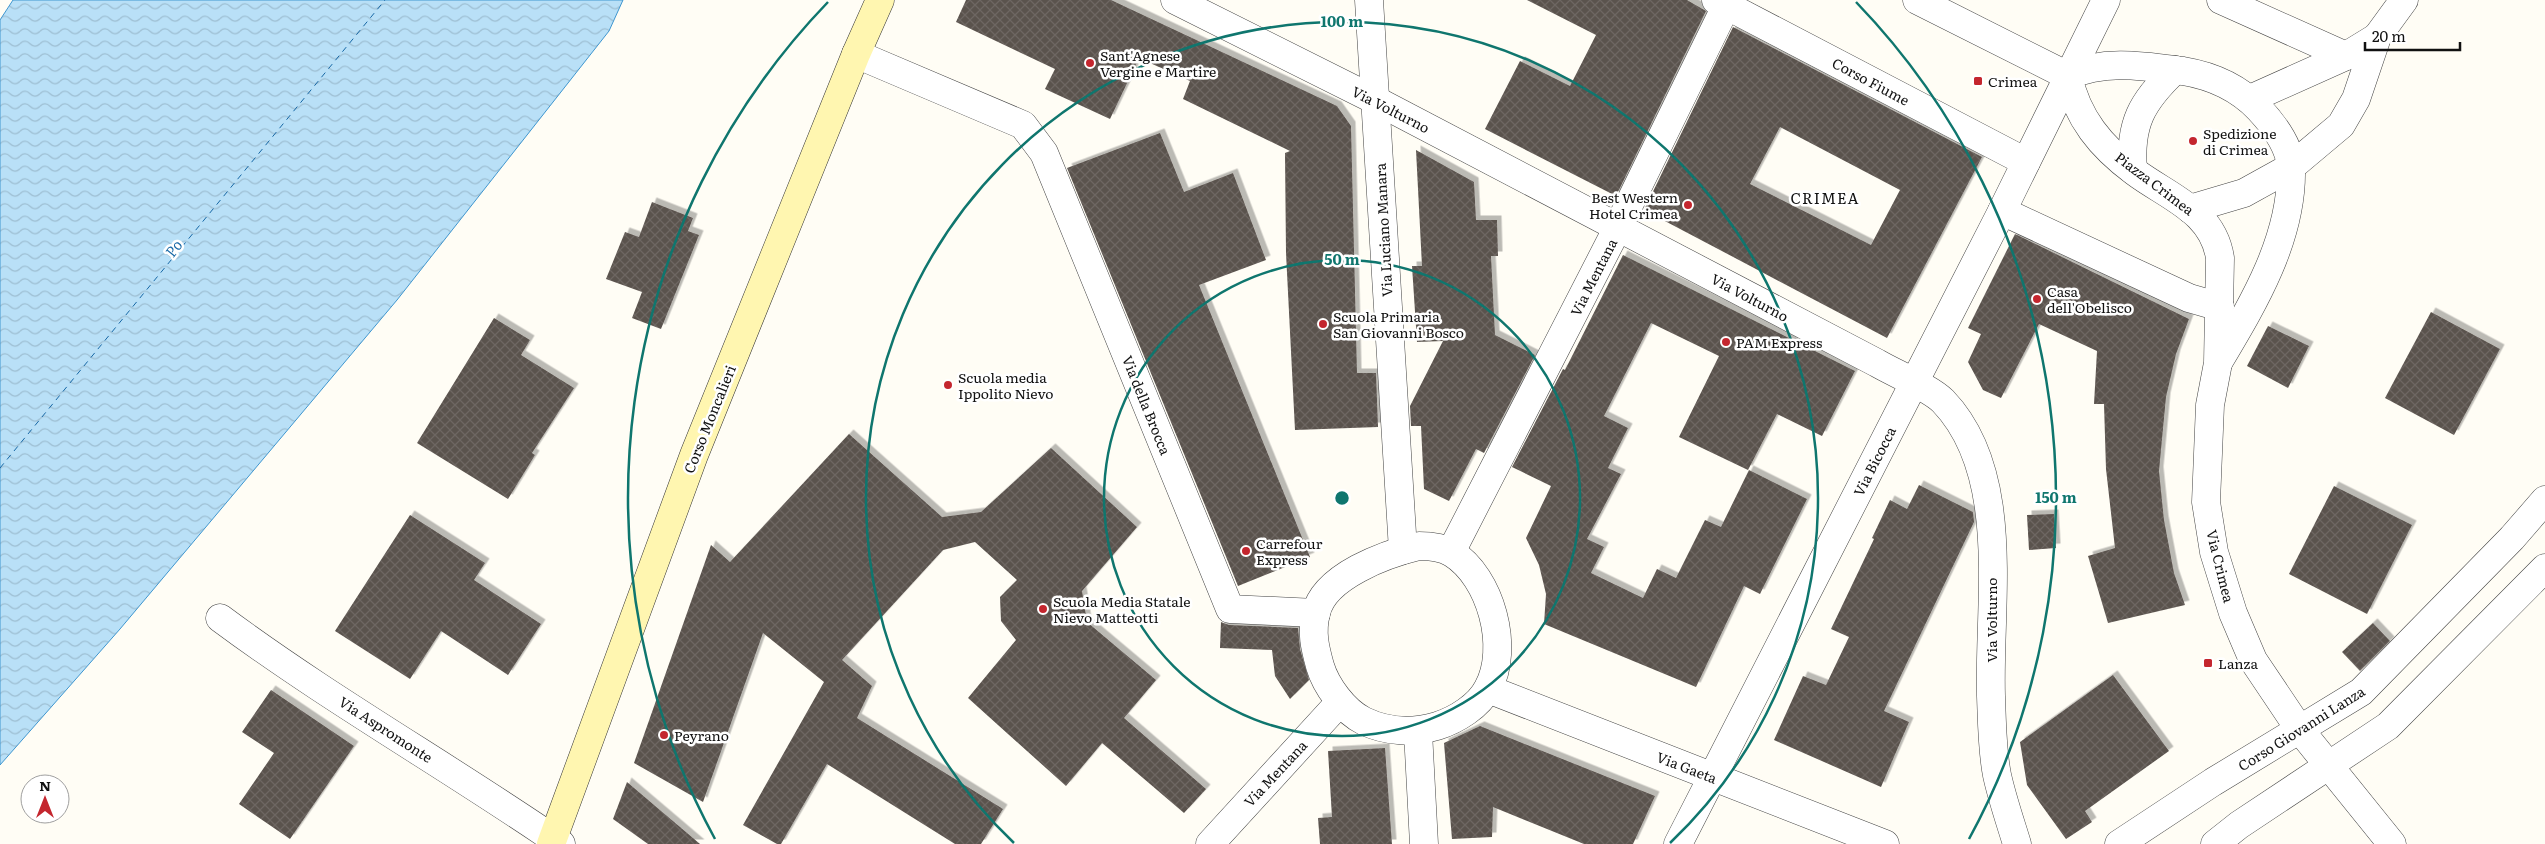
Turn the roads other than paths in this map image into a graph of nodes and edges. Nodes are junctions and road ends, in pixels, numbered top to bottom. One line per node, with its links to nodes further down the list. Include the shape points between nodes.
1 (880, 0): 10 (main road, Corso Moncalieri)
2 (1175, 0): 15 (street, Via Volturno)
3 (1369, 0): 15 (street, Via Luciano Manara)
4 (1917, 0): 13 (street)
5 (2220, 0): 11 (street)
6 (2404, 0): 9 (street)
7 (1724, 2): 16 (street, Corso Fiume); 21 (street, Via Mentana)
8 (2096, 3): 13 (street, Via Bicocca)
9 (2377, 37): 11 (street); 17 (street, via 2356,99 2341,125)
10 (856, 54): 29 (street, Via della Brocca, via 1023,125 1044,153 1230,609); 36 (main road, Corso Moncalieri, via 694,455)
11 (2346, 56): 14 (street)
12 (2175, 70): 13 (street, via 2104,65 2085,68); 14 (street, via 2200,74 2230,85); 18 (street, via 2142,108 2134,128)
13 (2068, 76): 16 (street, Via Bicocca); 18 (street, Piazza Crimea, via 2073,98 2084,121)
14 (2250, 99): 17 (street, via 2270,121 2284,144)
15 (1375, 100): 21 (street, Via Volturno); 26 (street, Via Luciano Manara)
16 (2026, 162): 20 (street, Via Bicocca)
17 (2291, 168): 19 (street, via 2244,193); 23 (street, via 2280,242 2250,310)
18 (2133, 170): 19 (street, Piazza Crimea)
19 (2190, 209): 22 (street, Piazza Crimea, via 2208,225 2218,243)
20 (2002, 211): 22 (street, via 2189,298); 24 (street, Via Bicocca)
21 (1618, 227): 24 (street, Via Volturno); 27 (street, Via Mentana)
22 (2220, 307): 23 (street, Piazza Crimea)
23 (2218, 363): 34 (street, Via Crimea, via 2210,405 2206,502 2214,552 2233,612 2253,660)
24 (1913, 383): 35 (street, Via Bicocca); 42 (street, Via Volturno, via 1941,399 1957,418 1974,451 1987,492 1991,533 1991,696 1997,773)
25 (2545, 500): 34 (street, Corso Giovanni Lanza, via 2361,692)
26 (1403, 550): 27 (street, via 1434,546); 29 (street, via 1344,577 1325,594)
27 (1451, 552): 31 (street, via 1470,569 1492,609 1497,632 1497,663)
28 (2545, 568): 34 (street, Corso Giovanni Lanza, via 2388,726)
29 (1316, 612): 32 (street, via 1313,641 1323,676)
30 (220, 618): 36 (street, Via Aspromonte, via 266,652 500,802)
31 (1488, 689): 33 (street, via 1469,710); 35 (street, Via Gaeta)
32 (1340, 702): 33 (street, via 1362,720 1385,728); 38 (street, Via Mentana)
33 (1418, 732): 39 (street)
34 (2314, 748): 37 (street, Corso Giovanni Lanza); 43 (street, Corso Giovanni Lanza, via 2239,825); 44 (street, Via Crimea)
35 (1712, 777): 40 (street, Via Bicocca); 41 (street, Via Gaeta)
36 (555, 842)
37 (2125, 842)
38 (1210, 844)
39 (1424, 844)
40 (1678, 844)
41 (1886, 844)
42 (2017, 844)
43 (2215, 844)
44 (2392, 844)

